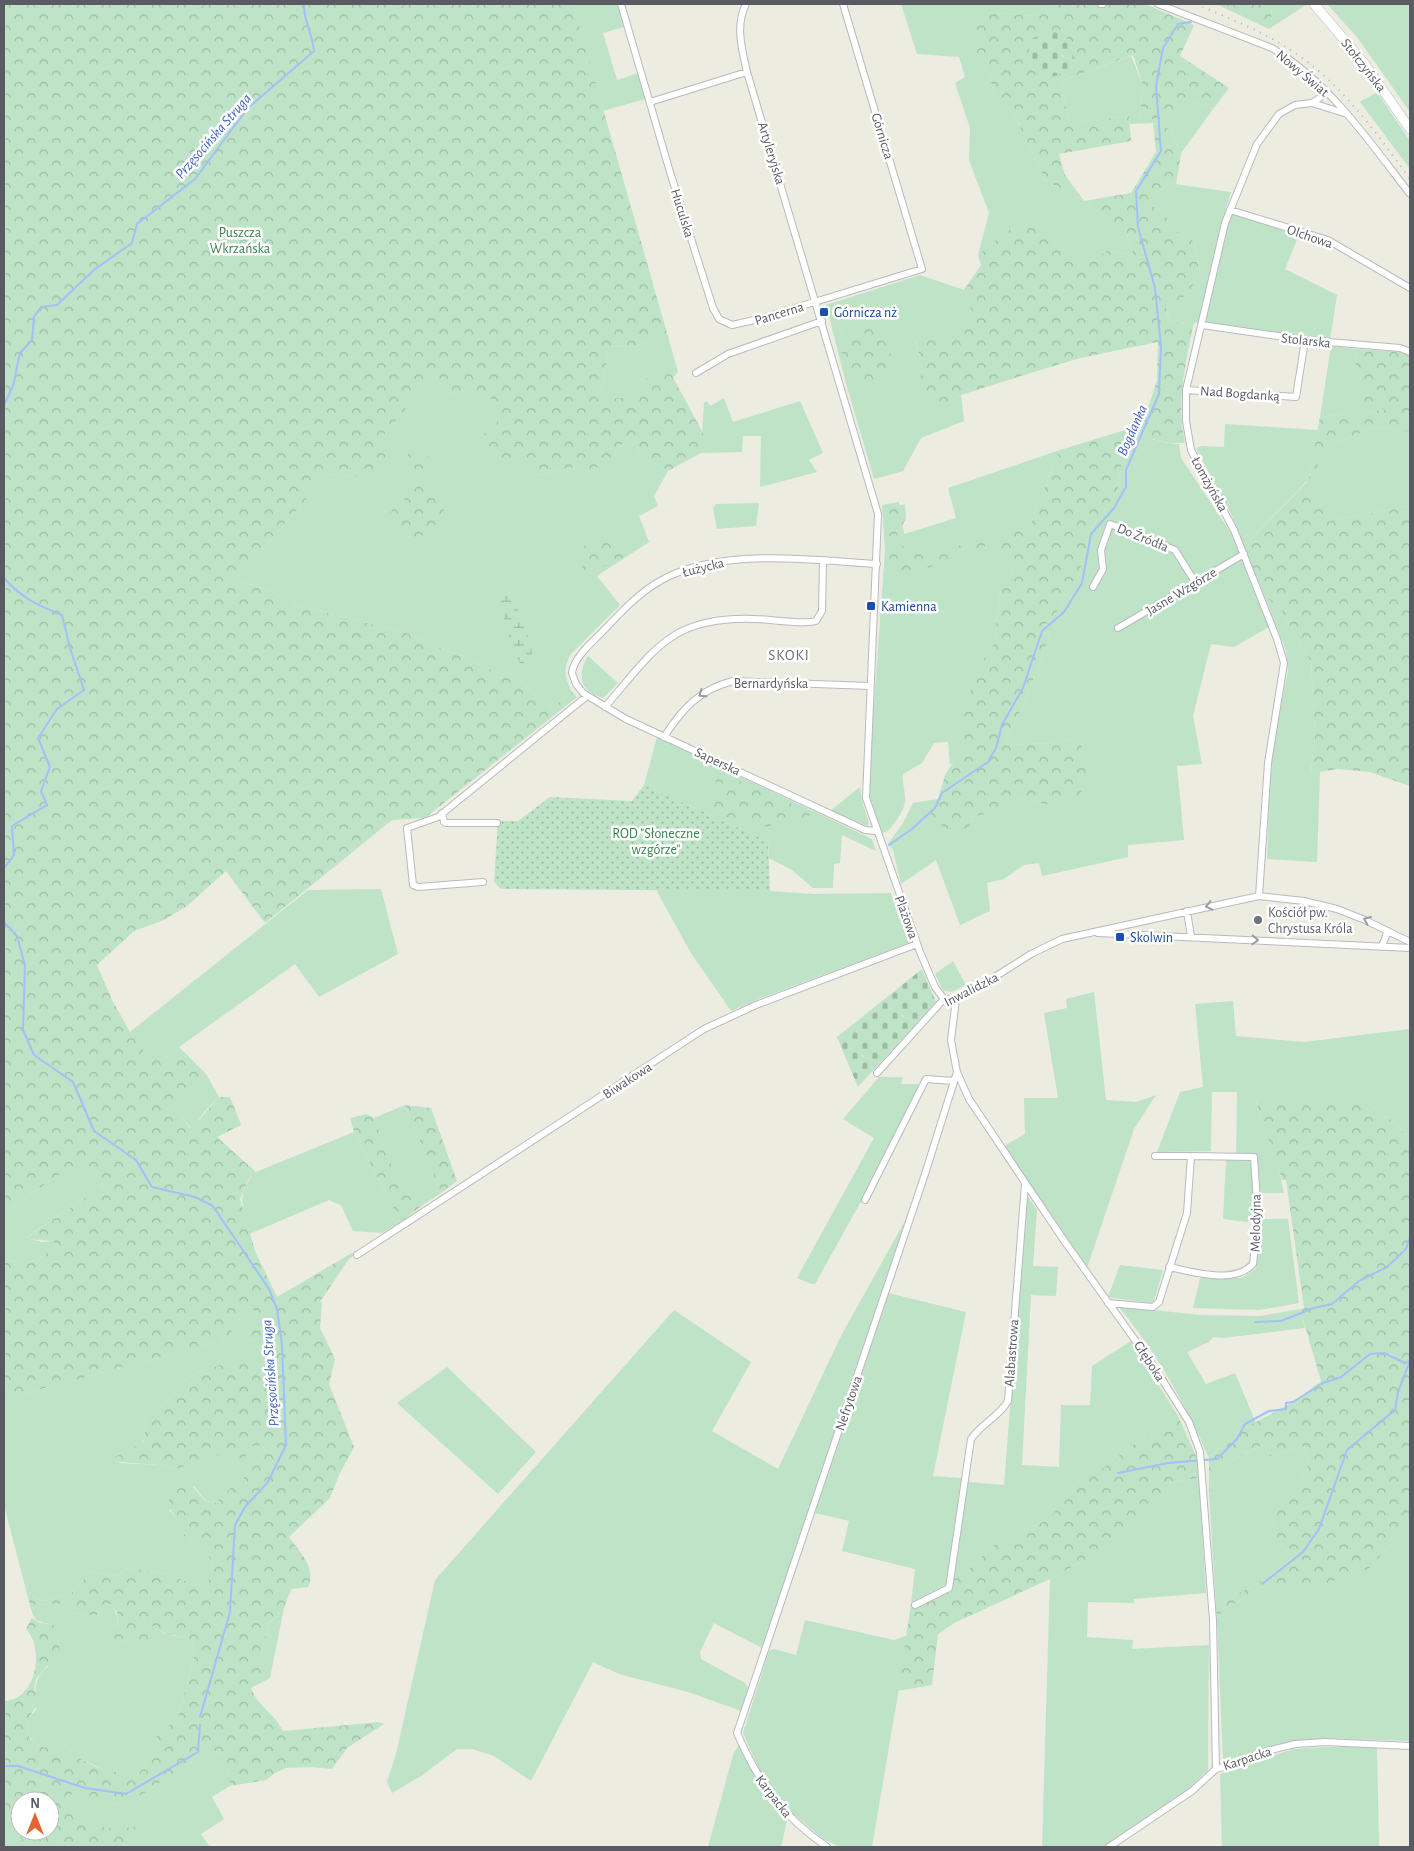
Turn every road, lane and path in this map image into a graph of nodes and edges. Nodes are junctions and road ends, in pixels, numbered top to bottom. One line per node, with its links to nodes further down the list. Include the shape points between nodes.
1 (621, 4): 8 (street, Huculska)
2 (746, 4): 6 (street, Artyleryjska, via 740,26)
3 (843, 4): 14 (street, Górnicza)
4 (1158, 4): 7 (street, Nowy Świat, via 1272,48)
5 (1314, 4): 11 (street, Stołczyńska, via 1364,64)
6 (747, 72): 8 (street); 16 (street, Artyleryjska)
7 (1325, 91): 9 (street); 10 (street, Nowy Świat)
8 (650, 102): 17 (street, Huculska, via 695,253 716,315)
9 (1312, 103): 10 (street, Łomżyńska); 13 (street, Łomżyńska, via 1295,104 1271,123 1250,157)
10 (1347, 114): 12 (street, Nowy Świat)
11 (1410, 129)
12 (1410, 194)
13 (1230, 210): 15 (street, Olchowa, via 1328,240); 19 (street, Łomżyńska, via 1220,240)
14 (922, 269): 16 (street, Pancerna)
15 (1410, 288)
16 (816, 301): 17 (street, Pancerna, via 742,323); 18 (street)
17 (721, 321)
18 (822, 322): 22 (street, Pancerna, via 728,354); 26 (street, via 878,511)
19 (1202, 325): 20 (street, Stolarska); 23 (street, Łomżyńska)
20 (1305, 340): 21 (street, Stolarska); 23 (street, Nad Bogdanką, via 1296,397)
21 (1410, 352)
22 (696, 373)
23 (1186, 390): 24 (street, Łomżyńska, via 1186,421 1191,450 1223,507)
24 (1244, 554): 27 (street, Jasne Wzgórze); 39 (street, Łomżyńska, via 1284,663 1268,763)
25 (823, 562): 26 (street, Łużycka); 30 (street, Łużycka, via 720,560 674,574 646,590 622,610 580,656); 33 (street, via 822,611 816,621 739,618 692,625 662,643)
26 (876, 564): 31 (street)
27 (1195, 582): 28 (street, Do Źródła, via 1176,550 1110,524 1101,550 1103,569); 29 (street, Jasne Wzgórze)
28 (1094, 588)
29 (1118, 628)
30 (572, 673): 32 (street, Saperska, via 577,687)
31 (870, 686): 34 (street, Bernardyńska, one-way to 34, via 733,681 711,688 690,702); 37 (street, via 865,793)
32 (587, 696): 33 (street, Saperska); 35 (street)
33 (605, 707): 34 (street, Saperska)
34 (664, 737): 37 (street, Saperska, via 865,830)
35 (442, 813): 36 (street, via 446,823); 38 (street, via 423,824 407,828 413,885)
36 (497, 823)
37 (876, 831): 47 (street, Plażowa)
38 (483, 882)
39 (1258, 896): 40 (street, Inwalidzka, one-way to 40); 42 (street, Inwalidzka, one-way to 39, via 1322,905)
40 (1187, 911): 41 (street, Inwalidzka); 45 (street)
41 (1126, 924): 43 (street, Inwalidzka); 44 (street, via 1124,930)
42 (1388, 931): 46 (street, Inwalidzka); 48 (street)
43 (1085, 933): 44 (street, Inwalidzka); 50 (street, Inwalidzka, via 1045,946 984,985)
44 (1127, 934): 45 (street, Inwalidzka)
45 (1191, 937): 48 (street, Inwalidzka, one-way to 48)
46 (1410, 942)
47 (917, 944): 51 (street, Plażowa, via 933,984); 59 (street, Biwakowa, via 741,1011 704,1029)
48 (1382, 946): 49 (street, Inwalidzka)
49 (1410, 948)
50 (956, 998): 51 (street, Inwalidzka); 52 (street, Głęboka, via 951,1040)
51 (944, 1000): 53 (street, Inwalidzka)
52 (957, 1072): 54 (street, Nefrytowa); 57 (street, Głęboka, via 969,1098)
53 (877, 1073)
54 (954, 1081): 58 (street, via 926,1079); 63 (street, Nefrytowa)
55 (1155, 1156): 56 (street, Melodyjna)
56 (1191, 1156): 60 (street, via 1187,1213); 60 (street, Melodyjna, via 1254,1157 1258,1218 1253,1264 1242,1273 1230,1274 1204,1274)
57 (1024, 1184): 61 (street, Głęboka); 62 (street, Alabastrowa, via 1008,1401 1004,1408 976,1430 971,1439 949,1588)
58 (865, 1200)
59 (357, 1255)
60 (1170, 1267): 61 (street, via 1159,1302 1153,1307)
61 (1108, 1303): 65 (street, Głęboka, via 1189,1422 1200,1452 1214,1620)
62 (915, 1605)
63 (737, 1733): 66 (street, Karpacka, via 766,1790 796,1824)
64 (1410, 1746): 65 (street, Karpacka, via 1334,1742 1296,1744)
65 (1216, 1769): 67 (street, Karpacka, via 1192,1791)
66 (827, 1847)
67 (1109, 1847)

